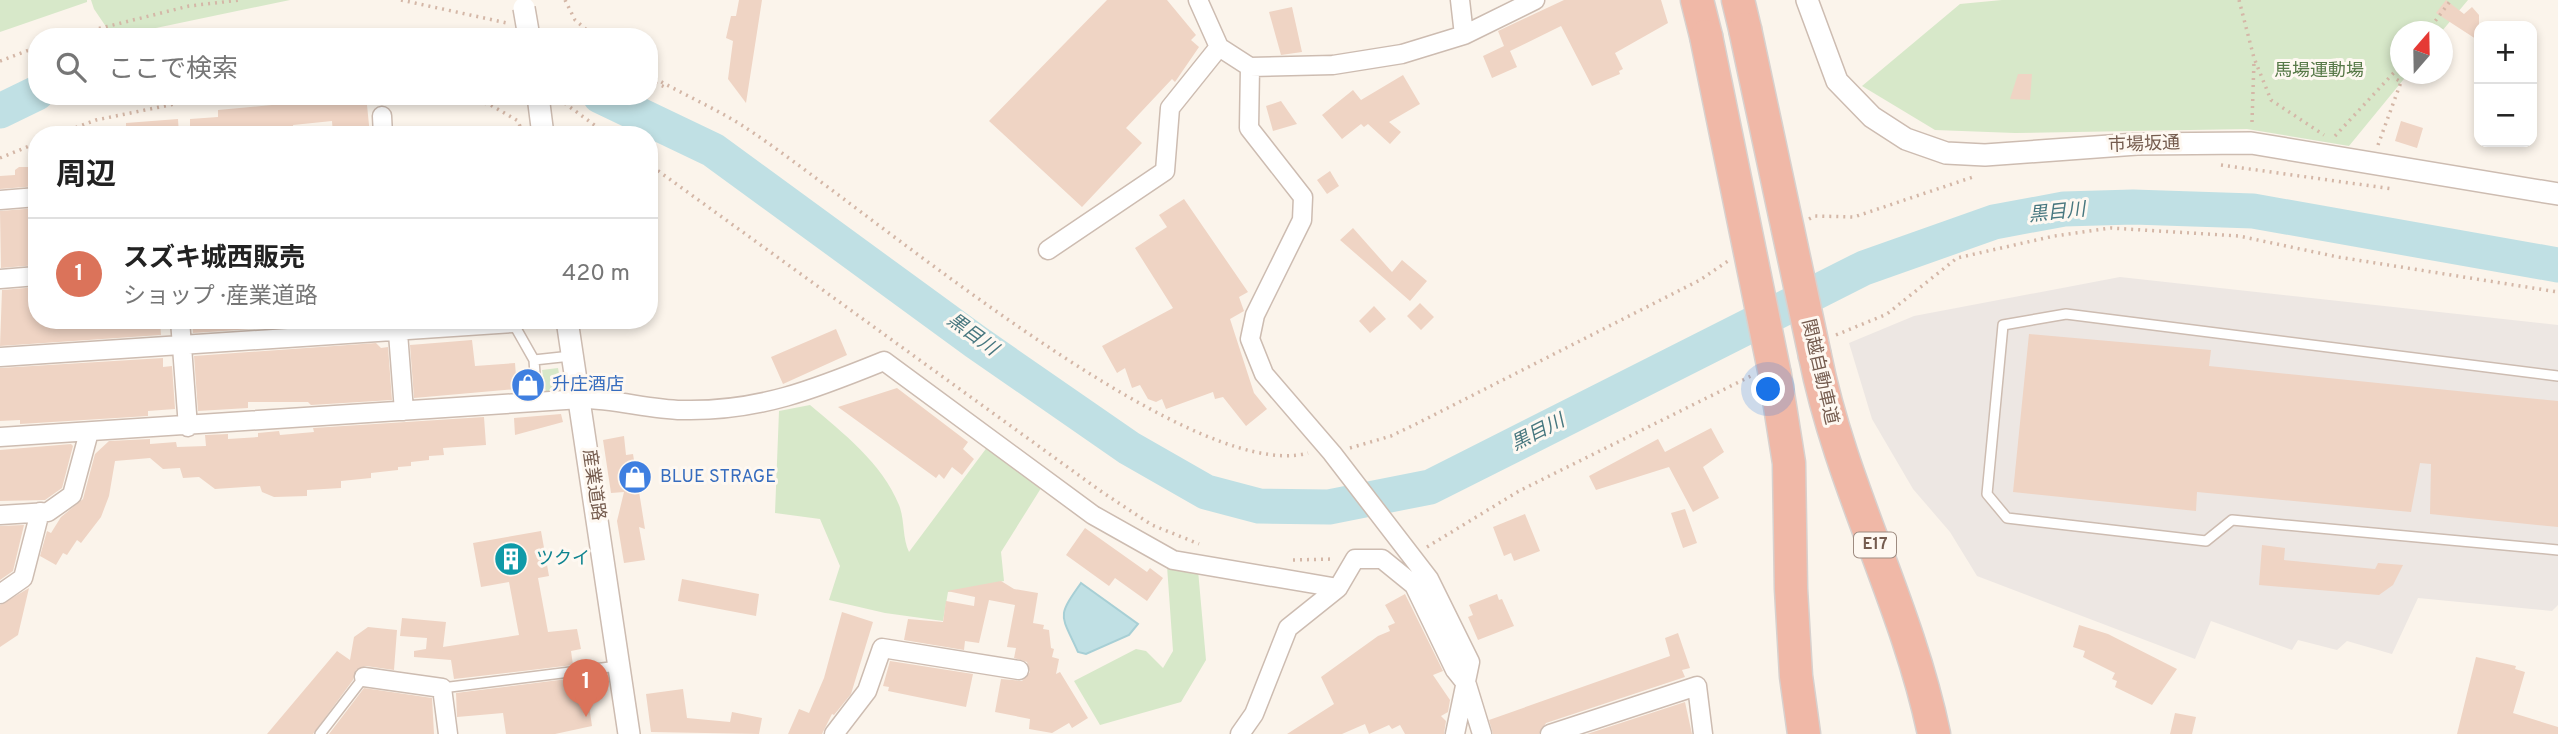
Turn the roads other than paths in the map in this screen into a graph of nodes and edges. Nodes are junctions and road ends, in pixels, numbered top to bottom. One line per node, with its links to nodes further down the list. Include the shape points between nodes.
1 (1198, 0): 10 (street)
2 (1460, 0): 9 (street)
3 (1535, 0): 9 (street)
4 (1697, 0): 57 (highway, bridge, via 1789,463 1791,589)
5 (1807, 0): 16 (street, 市場坂通, via 1837,81 1872,117 1906,138 1945,153 2251,143)
6 (524, 4): 8 (street, bridge)
7 (1742, 15): 58 (highway, 関越自動車道 / E17, bridge, via 1823,399 1895,598)
8 (528, 28)
9 (1464, 34): 11 (street, via 1402,54 1344,63)
10 (1219, 47): 11 (street); 19 (street, via 1170,108 1165,171)
11 (1250, 67): 46 (street, via 1249,128 1303,197 1301,220 1255,315 1250,339 1264,374 1429,579 1470,662)
12 (539, 105): 15 (street)
13 (382, 116): 14 (street)
14 (383, 126)
15 (542, 126)
16 (2558, 194)
17 (28, 198): 18 (street)
18 (0, 200)
19 (1048, 250)
20 (28, 277): 21 (street)
21 (0, 279)
22 (181, 329): 27 (street)
23 (364, 329): 27 (street)
24 (398, 329): 34 (street)
25 (516, 329): 30 (lane)
26 (568, 329): 28 (street, 産業道路)
27 (182, 345): 29 (street); 35 (street)
28 (571, 356): 30 (lane); 32 (street, 産業道路)
29 (0, 357)
30 (534, 360): 33 (lane)
31 (2558, 376): 40 (lane, via 2066,314 2003,325 1987,494 2007,518 2206,541 2232,520)
32 (581, 399): 33 (street); 41 (street, via 680,410 738,409 790,398 884,360 1093,515 1173,560); 43 (street, 産業道路)
33 (537, 402): 34 (street)
34 (404, 411): 35 (street)
35 (188, 427): 36 (street)
36 (89, 432): 37 (street); 38 (street, via 72,495 48,512)
37 (0, 437)
38 (40, 512): 39 (street); 42 (street, via 23,578)
39 (0, 515)
40 (2558, 550)
41 (1338, 588): 46 (street, via 1355,559 1382,559 1414,585 1455,670); 53 (street, via 1288,628 1254,714)
42 (0, 594)
43 (618, 666): 47 (lane); 51 (street, 産業道路)
44 (1019, 670): 52 (street, via 882,648 867,691)
45 (364, 677): 47 (street); 49 (lane)
46 (1468, 685): 54 (street); 55 (street)
47 (442, 688): 50 (street)
48 (1560, 732): 56 (street, via 1698,686)
49 (320, 734)
50 (448, 734)
51 (629, 734)
52 (834, 734)
53 (1240, 734)
54 (1454, 734)
55 (1482, 734)
56 (1703, 734)
57 (1804, 734)
58 (1934, 734)

